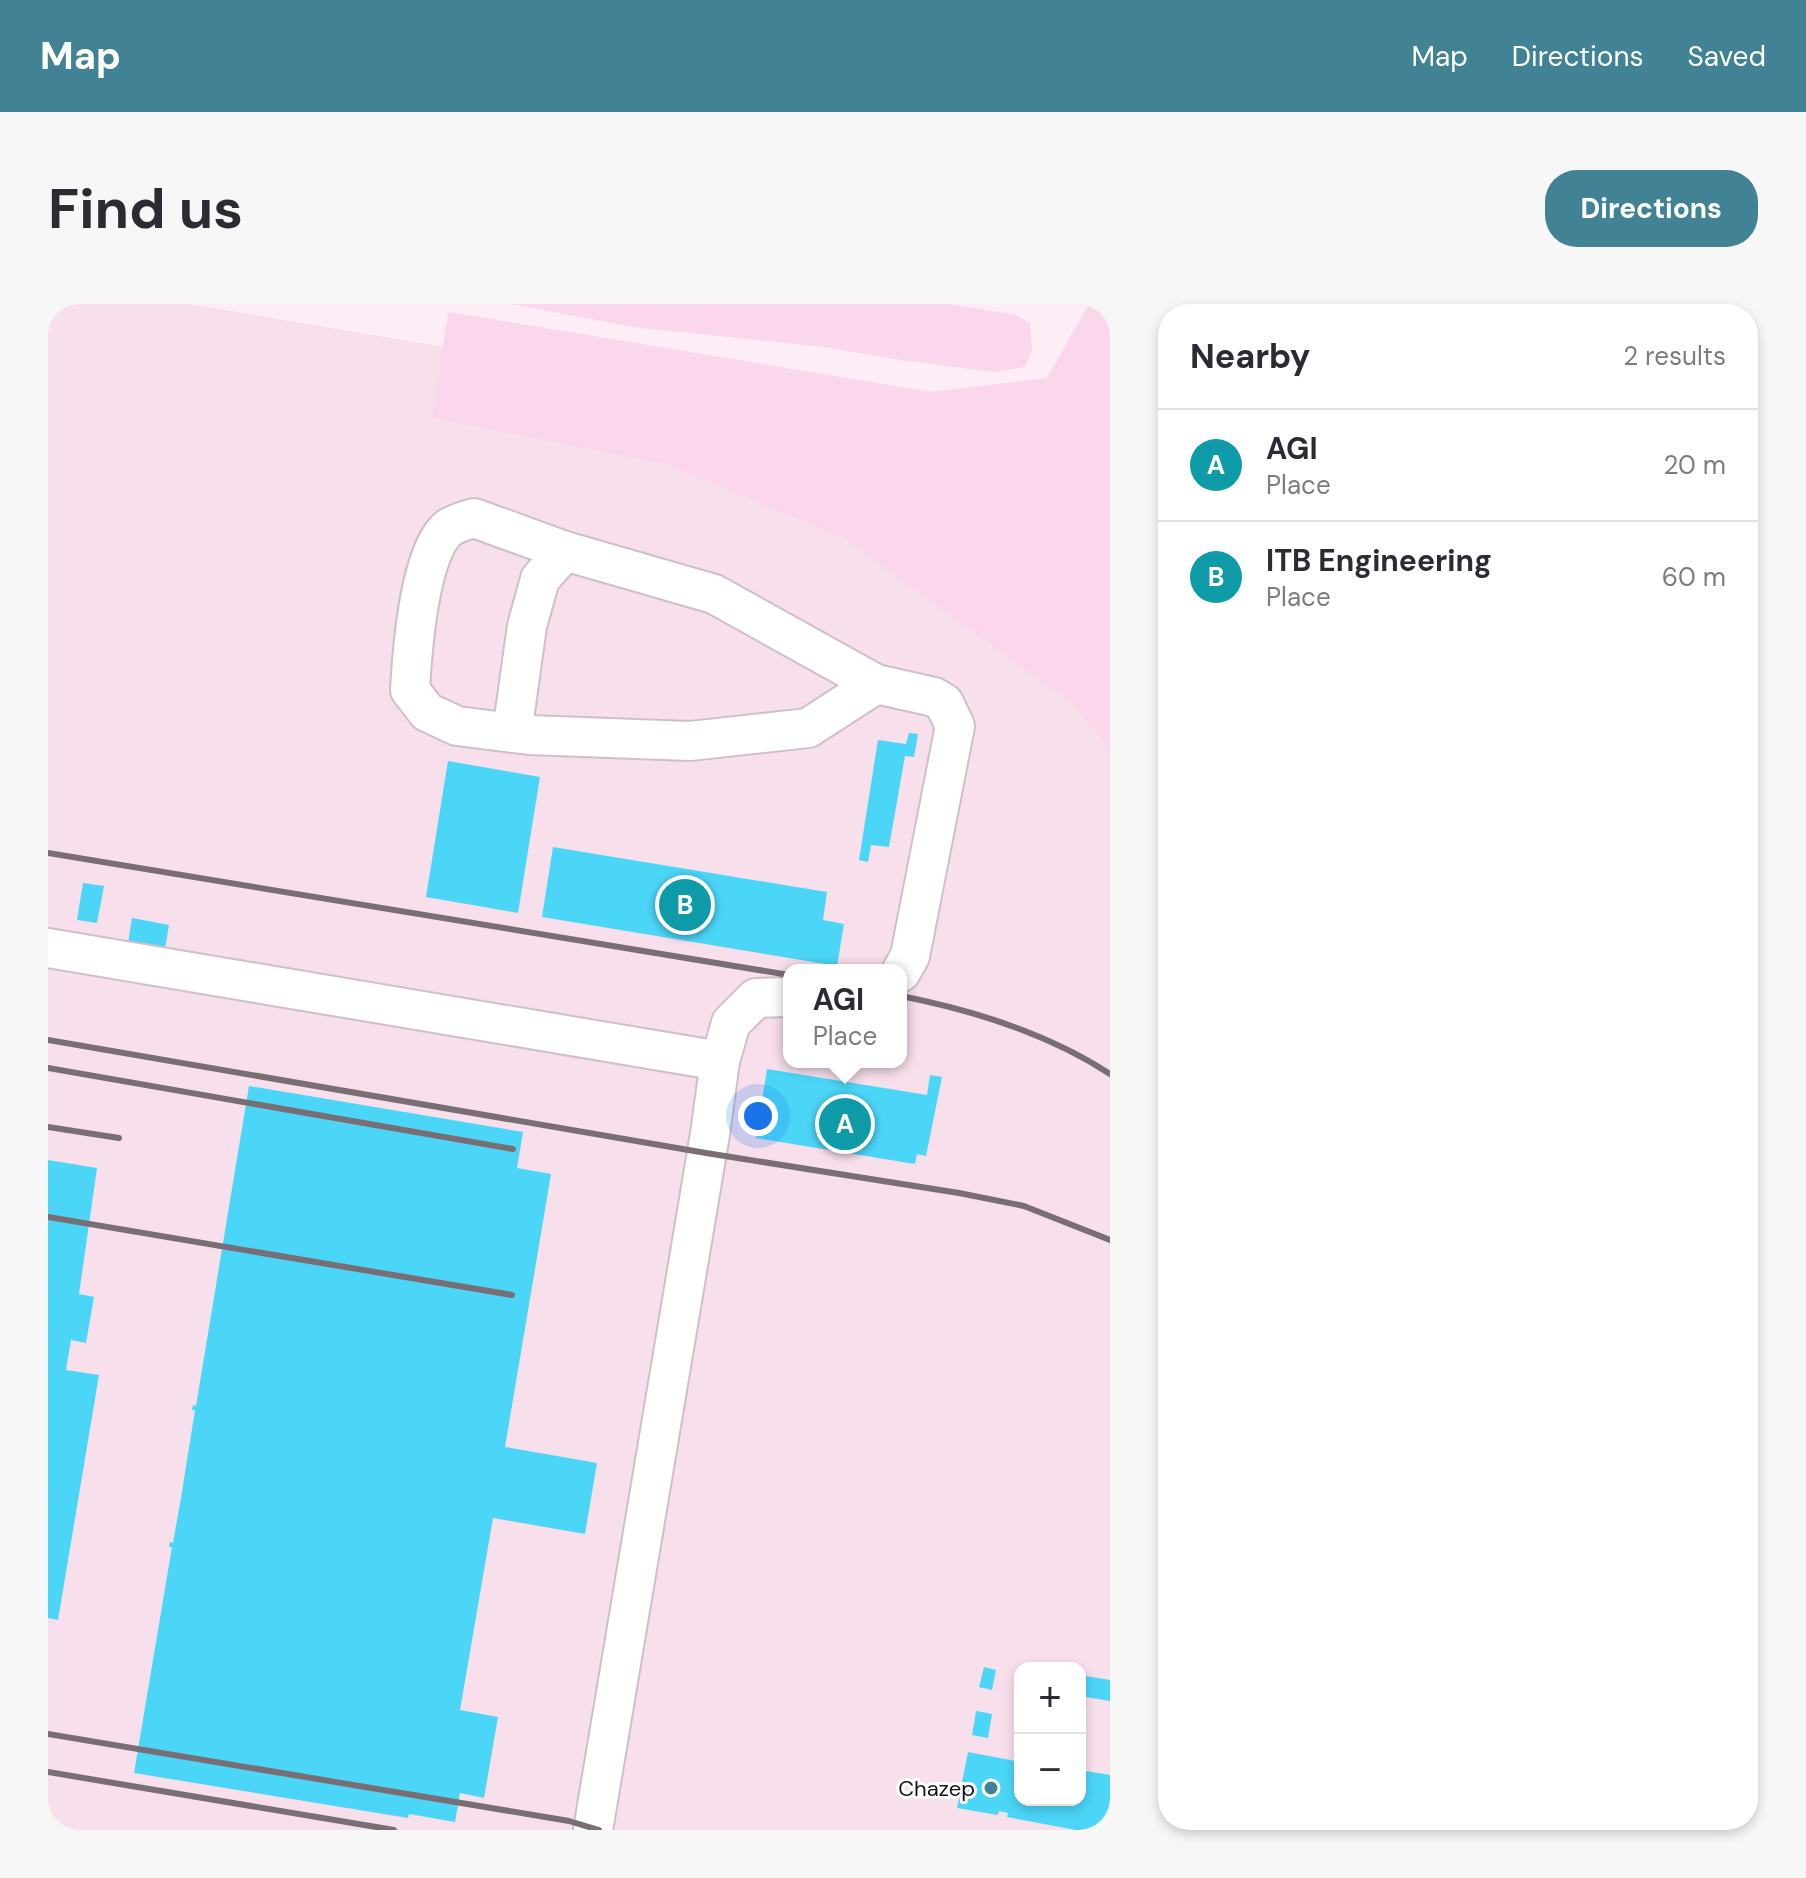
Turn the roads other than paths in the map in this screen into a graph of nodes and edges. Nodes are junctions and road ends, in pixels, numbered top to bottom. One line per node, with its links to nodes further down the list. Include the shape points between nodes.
1 (565, 551): 2 (lane, via 714,594); 3 (lane, via 540,579 527,626); 3 (lane, via 474,518 448,528 428,562 410,690 427,712 457,726)
2 (876, 684): 3 (lane, via 808,728 690,741); 5 (lane, via 934,697 944,703 955,726)
3 (512, 733)
4 (48, 948): 7 (lane)
5 (906, 964)
6 (783, 997): 7 (lane, via 756,998 731,1023)
7 (720, 1061): 8 (lane)
8 (593, 1830)

